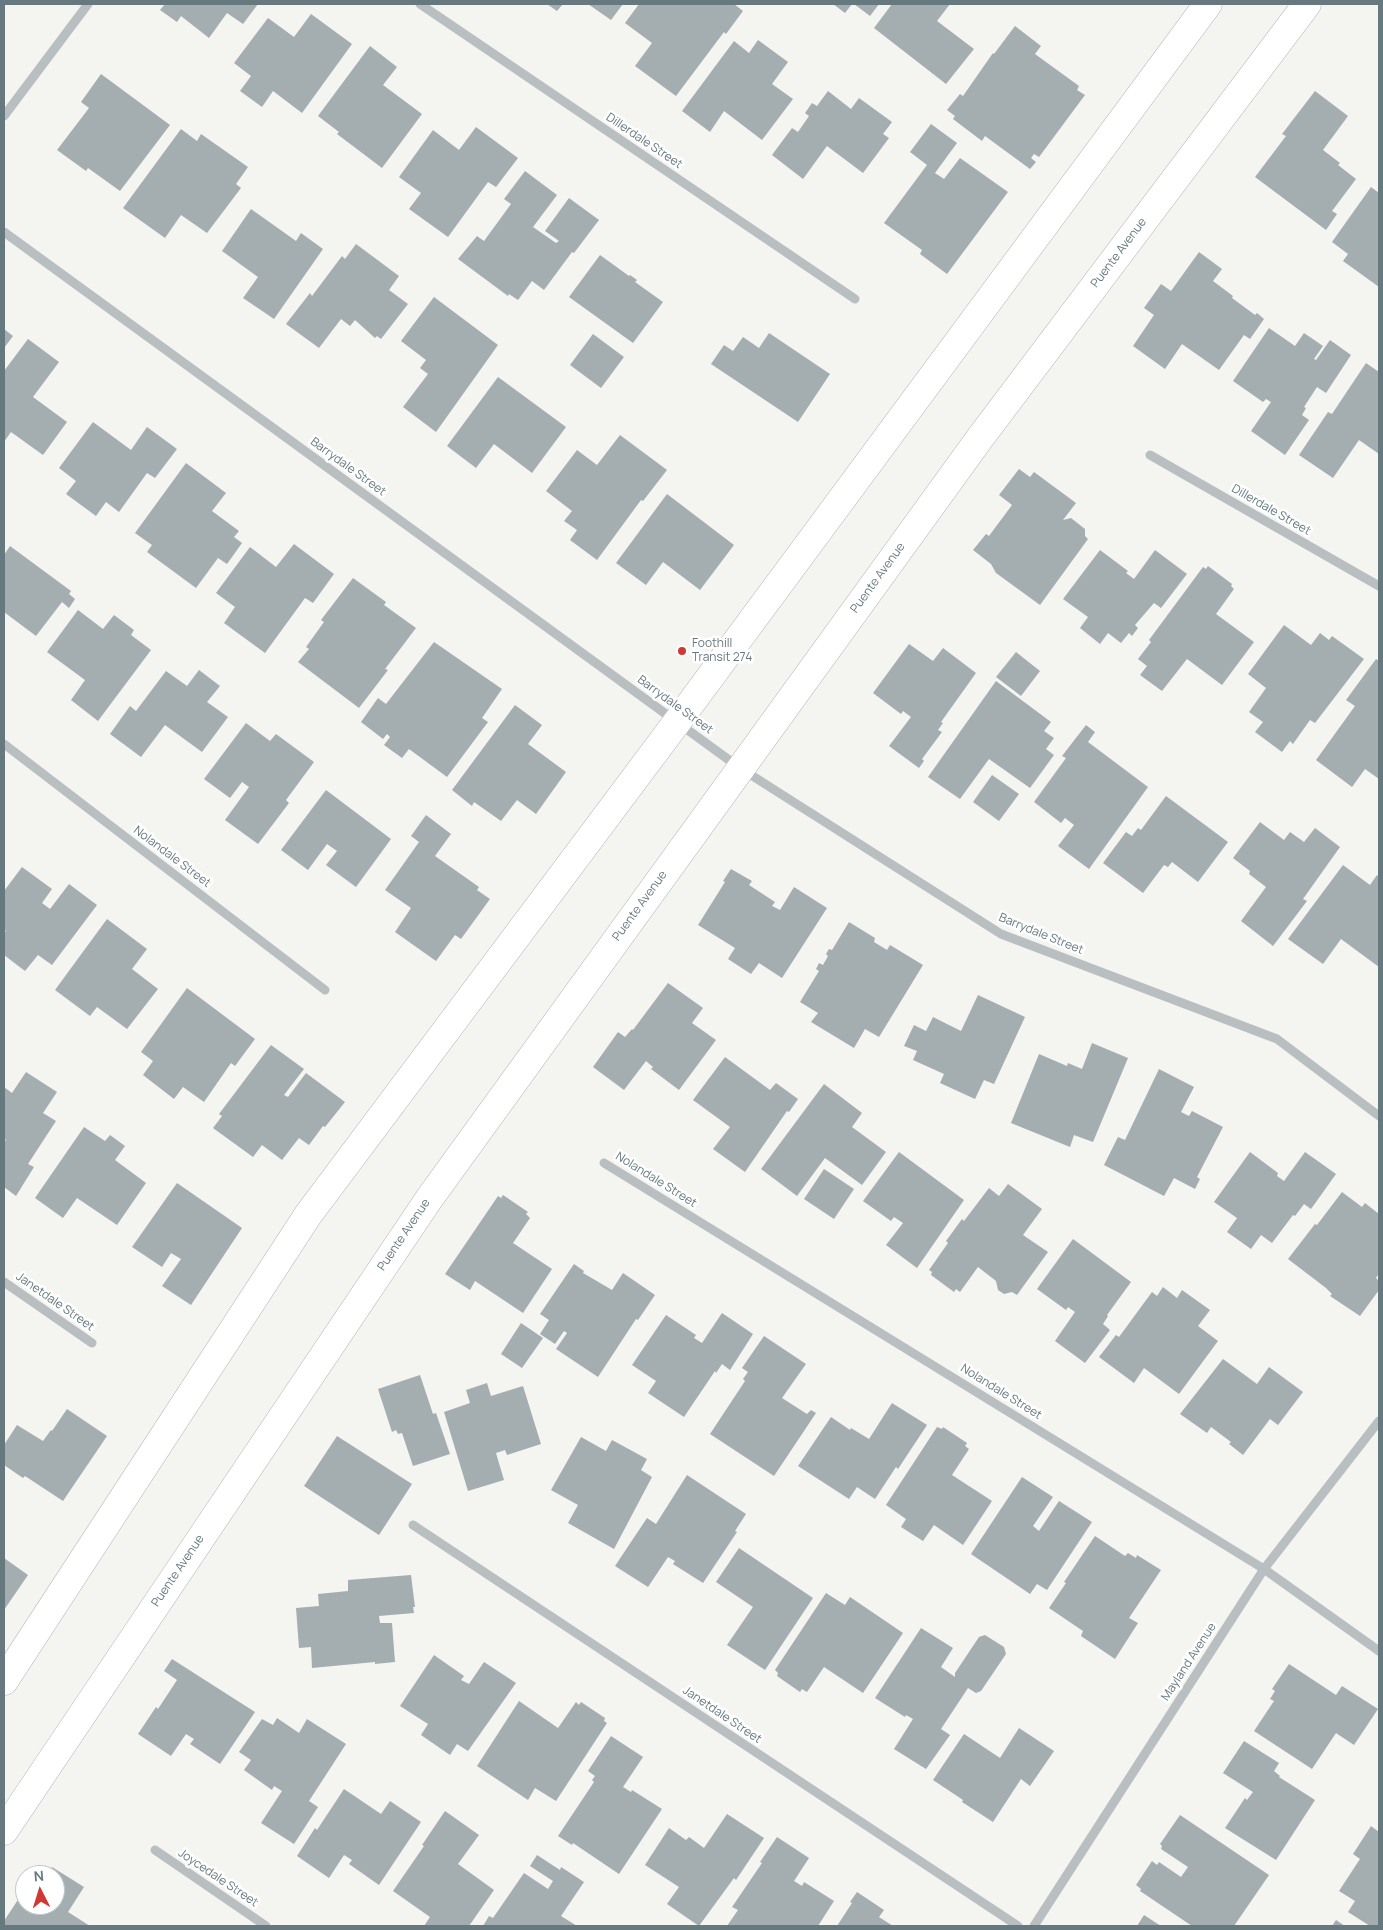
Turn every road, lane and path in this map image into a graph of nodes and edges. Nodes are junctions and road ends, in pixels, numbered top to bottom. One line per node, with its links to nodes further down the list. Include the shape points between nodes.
1 (88, 4): 5 (street)
2 (420, 4): 7 (street, Dillerdale Street)
3 (1208, 4): 10 (main road)
4 (1308, 4): 12 (main road, Puente Avenue, via 980,438)
5 (4, 116)
6 (4, 232): 10 (street, Barrydale Street)
7 (855, 298)
8 (1150, 455): 9 (street, Dillerdale Street)
9 (1379, 586)
10 (677, 722): 12 (street, Barrydale Street); 22 (main road, via 308,1215)
11 (4, 744): 13 (street, Nolandale Street)
12 (740, 768): 14 (street, Barrydale Street, via 1001,934 1277,1039); 23 (main road, Puente Avenue, via 429,1199)
13 (325, 990)
14 (1379, 1116)
15 (604, 1163): 20 (street, Nolandale Street)
16 (4, 1282): 17 (street, Janetdale Street)
17 (92, 1343)
18 (1379, 1421): 20 (street, Mayland Avenue)
19 (413, 1525): 26 (street, Janetdale Street)
20 (1264, 1569): 21 (street, Nolandale Street); 27 (street, Mayland Avenue)
21 (1379, 1652)
22 (4, 1681)
23 (4, 1831)
24 (155, 1850): 25 (street, Joycedale Street)
25 (266, 1926)
26 (1018, 1926)
27 (1034, 1926)

